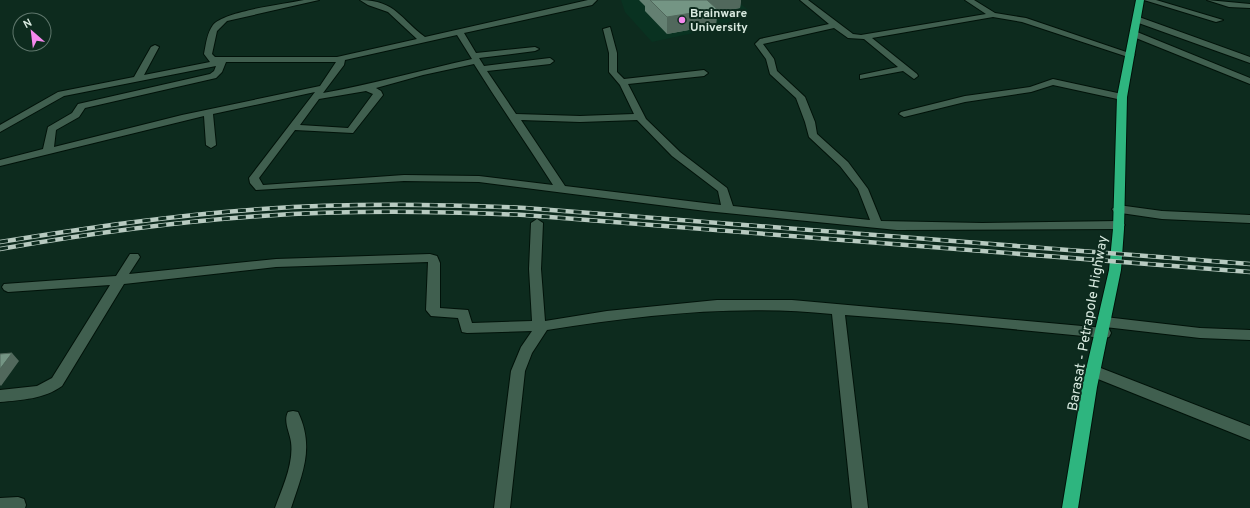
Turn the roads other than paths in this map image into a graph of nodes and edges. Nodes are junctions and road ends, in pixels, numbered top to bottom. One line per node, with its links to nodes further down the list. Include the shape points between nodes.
1 (315, 0): 24 (street, via 262,7 224,19 212,30 208,54 213,60)
2 (364, 0): 18 (street, via 374,6 391,10)
3 (593, 0): 15 (street)
4 (804, 0): 13 (street)
5 (969, 0): 10 (street)
6 (1140, 0): 11 (highway, Barasat - Petrapole Highway)
7 (1148, 0): 12 (street)
8 (1211, 0): 9 (street, via 1229,5)
9 (1250, 6)
10 (993, 15): 17 (street); 21 (street, via 1023,20)
11 (1136, 19): 16 (highway, Barasat - Petrapole Highway); 23 (street)
12 (1219, 20)
13 (836, 26): 17 (street, via 851,36); 54 (street, via 762,41 759,44 770,60 773,72 800,97 810,122 812,135 844,164 863,189)
14 (607, 29): 34 (street, via 613,53 612,69)
15 (459, 32): 18 (street); 26 (street)
16 (1134, 34): 21 (highway, Barasat - Petrapole Highway); 32 (street)
17 (865, 36): 27 (street)
18 (424, 40): 22 (street)
19 (155, 47): 31 (street)
20 (535, 49): 26 (street)
21 (1131, 55): 38 (highway, Barasat - Petrapole Highway)
22 (339, 59): 24 (street); 35 (street, via 340,65)
23 (1250, 60)
24 (225, 61): 31 (street); 39 (street, via 213,76)
25 (550, 61): 26 (street)
26 (477, 62): 36 (street); 42 (street)
27 (904, 68): 29 (street); 30 (street)
28 (704, 73): 34 (street)
29 (914, 76)
30 (863, 77)
31 (138, 78): 33 (street)
32 (1250, 81)
33 (121, 82): 39 (street); 45 (street, via 61,94)
34 (622, 82): 43 (street)
35 (322, 88): 37 (street); 40 (street)
36 (368, 88): 37 (street); 44 (street, via 378,95 350,131)
37 (316, 97): 44 (street)
38 (1122, 97): 41 (street, via 1053,82 1031,89 965,99); 51 (highway, Barasat - Petrapole Highway)
39 (121, 101): 47 (street, via 79,108 76,115 51,129)
40 (208, 112): 46 (street); 47 (street)
41 (904, 114)
42 (514, 117): 43 (street); 49 (street)
43 (640, 117): 50 (street, via 676,154 723,190)
44 (293, 127): 49 (street, via 254,178 260,188 412,178 479,179)
45 (0, 129)
46 (212, 145)
47 (48, 151): 48 (street)
48 (0, 163)
49 (561, 189): 50 (street)
50 (728, 209): 54 (street)
51 (1118, 209): 52 (street, via 1162,215); 55 (highway, Barasat - Petrapole Highway)
52 (1250, 219)
53 (538, 223): 60 (street, via 535,269)
54 (877, 224): 55 (street, via 982,227)
55 (1119, 225): 61 (highway, Barasat - Petrapole Highway, via 1116,262)
56 (134, 256): 57 (street)
57 (119, 280): 58 (street); 60 (street, via 276,263 430,258 434,263 433,310 436,313 463,313 468,328); 64 (street, via 57,382 50,389)
58 (8, 287)
59 (838, 310): 60 (street, via 792,305 717,305 607,316); 61 (street); 71 (street)
60 (541, 326): 70 (street, via 518,371)
61 (1104, 327): 62 (street); 63 (highway, Barasat - Petrapole Highway)
62 (1250, 335)
63 (1093, 371): 66 (street); 72 (highway, Barasat - Petrapole Highway)
64 (0, 396)
65 (293, 417): 69 (street, via 299,443 299,460)
66 (1250, 433)
67 (18, 505): 68 (street)
68 (0, 506)
69 (283, 508)
70 (502, 508)
71 (860, 508)
72 (1070, 508)

